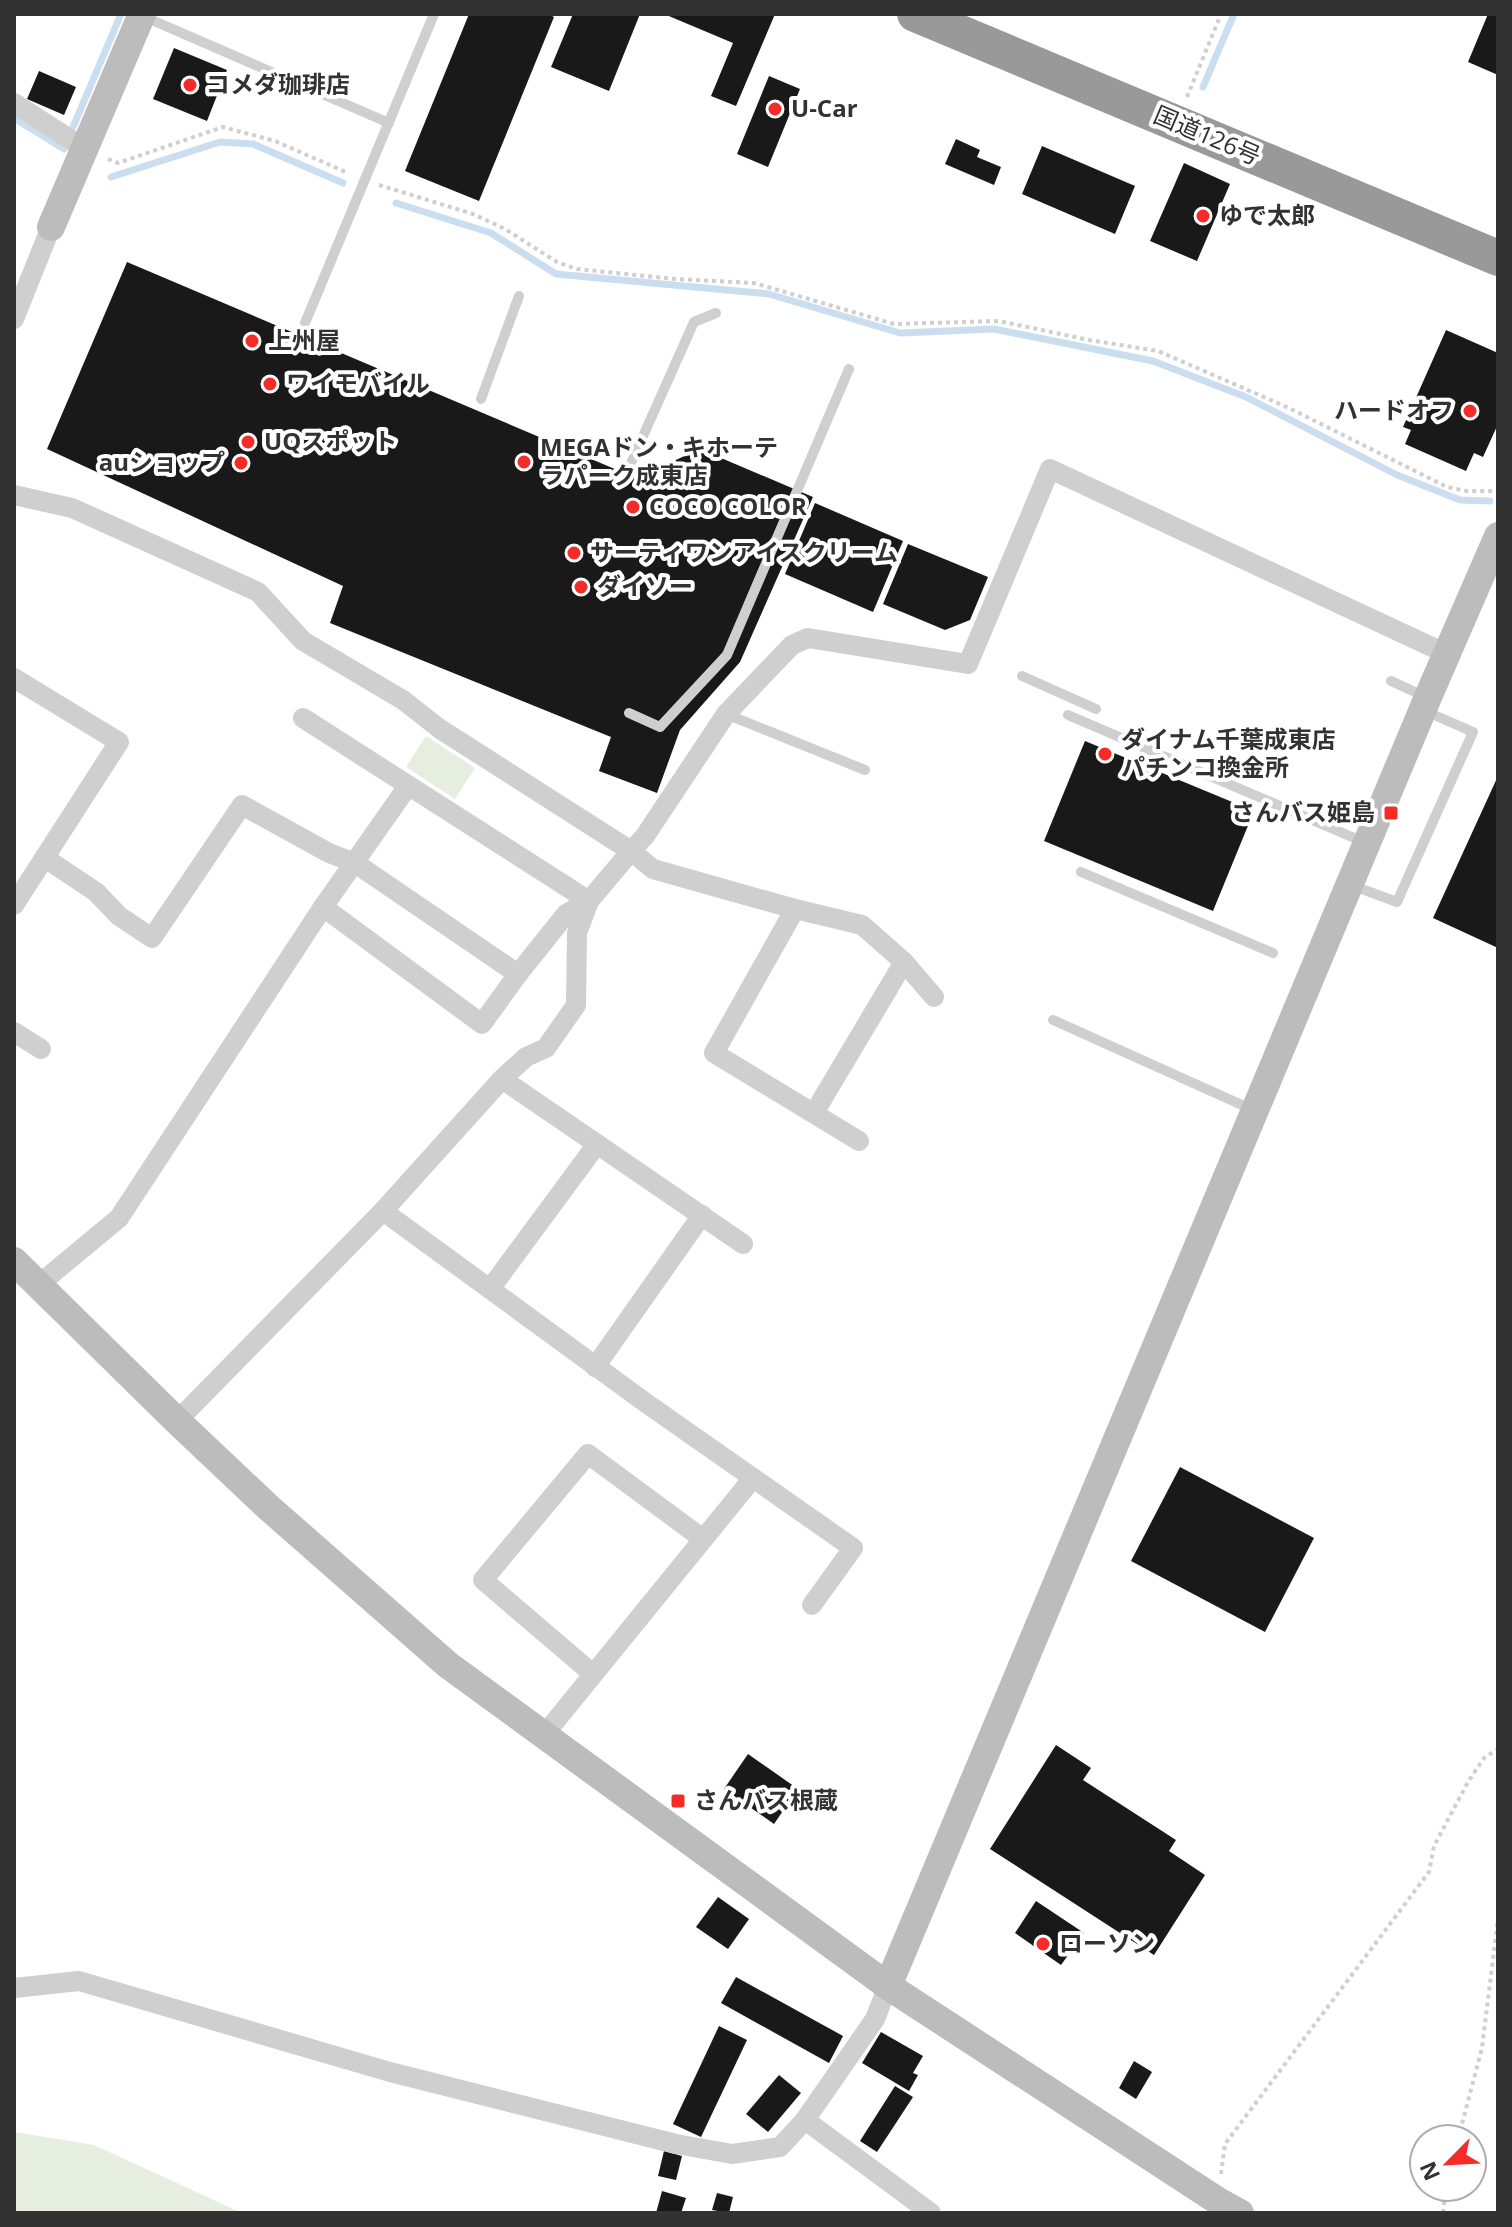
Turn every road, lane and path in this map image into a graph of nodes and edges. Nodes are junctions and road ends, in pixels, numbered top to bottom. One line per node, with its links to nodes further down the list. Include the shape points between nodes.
1 (434, 14): 6 (lane)
2 (915, 14): 7 (highway, 国道126号)
3 (1221, 14): 7 (path)
4 (142, 15): 6 (lane); 8 (street)
5 (14, 103): 8 (street)
6 (389, 123): 9 (lane)
7 (1176, 123): 11 (highway, 国道126号)
8 (85, 149): 9 (path, via 118,163 223,127 275,141); 10 (street)
9 (365, 180): 15 (lane); 19 (path, via 473,214 577,269 754,283 894,324 999,321 1158,351 1289,408 1447,487)
10 (51, 227): 14 (street)
11 (1498, 258)
12 (519, 296): 17 (lane)
13 (716, 313): 18 (lane, via 694,322)
14 (14, 319)
15 (305, 323)
16 (849, 369): 28 (lane, via 727,655 660,727)
17 (481, 399)
18 (631, 463)
19 (1498, 491)
20 (14, 495): 35 (street, via 72,508 258,592 303,641 403,700)
21 (1498, 536): 22 (street)
22 (1447, 654): 26 (street); 29 (street, via 1050,469 968,664 808,638 792,645)
23 (1022, 676): 27 (lane)
24 (14, 678): 36 (street, via 119,742)
25 (1391, 681): 26 (lane)
26 (1426, 704): 34 (street); 39 (lane, via 1473,732 1397,902)
27 (1096, 709)
28 (629, 713)
29 (726, 714): 32 (lane); 35 (street)
30 (1068, 715): 34 (lane)
31 (303, 718): 33 (street)
32 (865, 770)
33 (408, 786): 37 (street); 40 (street)
34 (1367, 843): 39 (street)
35 (631, 851): 40 (street); 43 (street, via 653,869)
36 (45, 858): 37 (street, via 152,938 242,805); 41 (street)
37 (355, 863): 42 (street); 46 (street)
38 (1081, 872): 44 (lane)
39 (1350, 884): 52 (street)
40 (589, 901): 46 (street, via 566,914); 51 (street, via 577,933 576,1005 546,1048 526,1057)
41 (14, 905)
42 (323, 907): 46 (street, via 482,1024); 60 (street, via 119,1218)
43 (795, 909): 45 (street, via 862,925); 53 (street, via 714,1053)
44 (1273, 953)
45 (904, 962): 47 (street); 53 (street)
46 (518, 974)
47 (934, 997)
48 (1053, 1020): 52 (lane)
49 (14, 1032): 50 (street)
50 (41, 1049)
51 (502, 1079): 55 (street); 56 (street)
52 (1255, 1111): 71 (street)
53 (814, 1113): 54 (street)
54 (859, 1141)
55 (597, 1144): 57 (street); 61 (street)
56 (383, 1211): 61 (street); 63 (street)
57 (702, 1215): 58 (street); 62 (street)
58 (743, 1244)
59 (14, 1261): 60 (street)
60 (37, 1286): 63 (street)
61 (490, 1289): 62 (street)
62 (595, 1367): 64 (street)
63 (177, 1421): 68 (street, via 448,1665)
64 (753, 1478): 65 (street); 66 (street, via 853,1548)
65 (703, 1539): 67 (street); 67 (street, via 588,1454 483,1580)
66 (812, 1605)
67 (593, 1674): 68 (street)
68 (544, 1735): 71 (street)
69 (1498, 1749): 75 (path, via 1484,1758 1468,1782 1434,1846 1429,1872 1225,2144)
70 (1498, 1919): 74 (path, via 1482,2048)
71 (888, 1986): 73 (street, via 875,2019); 75 (street)
72 (14, 1988): 73 (street, via 79,1981 390,2072 690,2147 732,2154 780,2147)
73 (805, 2120): 76 (street)
74 (1462, 2123)
75 (1229, 2207)
76 (931, 2213)

